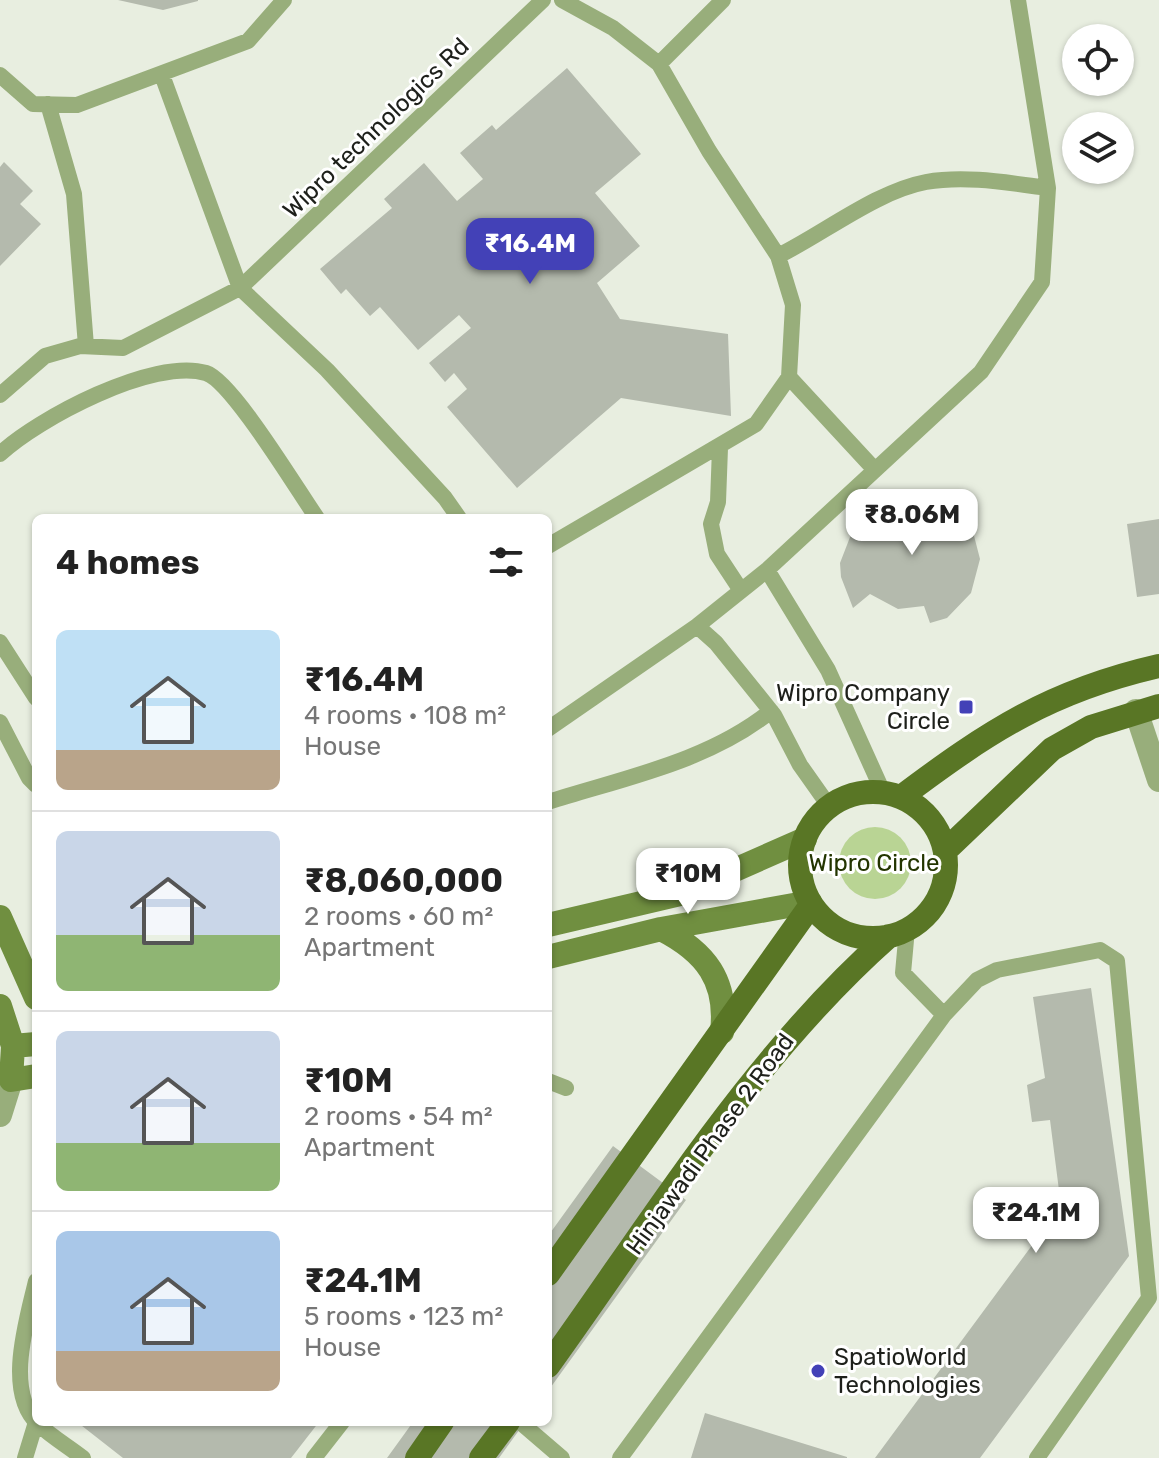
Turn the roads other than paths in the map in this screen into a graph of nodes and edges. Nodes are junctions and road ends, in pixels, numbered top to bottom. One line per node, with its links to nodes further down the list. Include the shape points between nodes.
1 (284, 0): 8 (lane, via 248,41)
2 (543, 0): 12 (lane, Wipro technologics Rd)
3 (562, 0): 6 (lane, via 613,28)
4 (723, 0): 6 (lane)
5 (1018, 0): 10 (lane)
6 (659, 64): 11 (lane)
7 (0, 75): 9 (lane, via 33,104)
8 (162, 75): 9 (lane, via 77,105); 12 (lane)
9 (48, 104): 13 (lane, via 74,194)
10 (1048, 188): 11 (lane, via 980,180 925,182 870,204); 18 (lane, via 1042,282 981,372)
11 (778, 256): 14 (lane, via 793,305)
12 (240, 288): 13 (lane, Wipro technologics Rd, via 123,348); 20 (lane, via 327,370)
13 (86, 346): 15 (lane, Wipro technologics Rd, via 45,356)
14 (789, 377): 16 (lane, via 756,424); 18 (lane)
15 (0, 395)
16 (720, 448): 21 (lane); 23 (lane, via 718,502 711,524 717,554)
17 (0, 454): 19 (lane, via 71,404 174,373 206,373 229,391)
18 (875, 470): 22 (lane)
19 (314, 514)
20 (456, 514)
21 (552, 544)
22 (767, 570): 23 (lane); 35 (lane, via 828,670)
23 (740, 589): 24 (lane)
24 (697, 626): 30 (lane); 32 (lane)
25 (0, 642): 26 (lane)
26 (6, 664): 28 (lane)
27 (1159, 666): 35 (main road, via 1049,701)
28 (32, 693)
29 (1148, 709): 33 (street); 39 (main road, via 1091,727 1052,749)
30 (771, 711): 36 (lane, via 694,756); 37 (lane)
31 (0, 722): 34 (lane)
32 (552, 726)
33 (1159, 780)
34 (32, 781)
35 (892, 794): 37 (main road, via 855,794); 39 (main road, via 930,818)
36 (552, 801)
37 (829, 806): 38 (main road)
38 (805, 839): 40 (main road, via 799,871); 42 (street, via 680,894)
39 (945, 851): 44 (main road, via 942,887 922,919)
40 (810, 904): 43 (street); 44 (main road, via 838,929 871,938); 49 (main road)
41 (0, 917): 46 (street)
42 (552, 924)
43 (661, 929): 45 (street); 49 (street, via 703,957 725,1008)
44 (898, 932): 48 (lane, via 903,973); 58 (main road, Hinjawadi Phase 2 Road, via 809,1012 766,1064)
45 (552, 956)
46 (32, 989)
47 (0, 1006): 50 (street)
48 (944, 1015): 72 (lane); 73 (lane, via 977,980 997,970 1100,950 1117,961 1149,1298)
49 (722, 1032): 56 (main road)
50 (24, 1045): 52 (street)
51 (32, 1077): 52 (street)
52 (11, 1080): 55 (street)
53 (552, 1083): 54 (lane)
54 (566, 1088)
55 (0, 1115)
56 (552, 1268)
57 (32, 1299): 59 (lane, via 21,1348 22,1395)
58 (552, 1360)
59 (32, 1414)
60 (35, 1426): 66 (lane)
61 (41, 1426): 67 (lane)
62 (339, 1426): 68 (lane)
63 (439, 1426): 69 (main road)
64 (505, 1426): 70 (main road)
65 (525, 1426): 71 (lane)
66 (25, 1458)
67 (83, 1458)
68 (314, 1458)
69 (417, 1458)
70 (481, 1458)
71 (562, 1458)
72 (620, 1458)
73 (1037, 1458)

